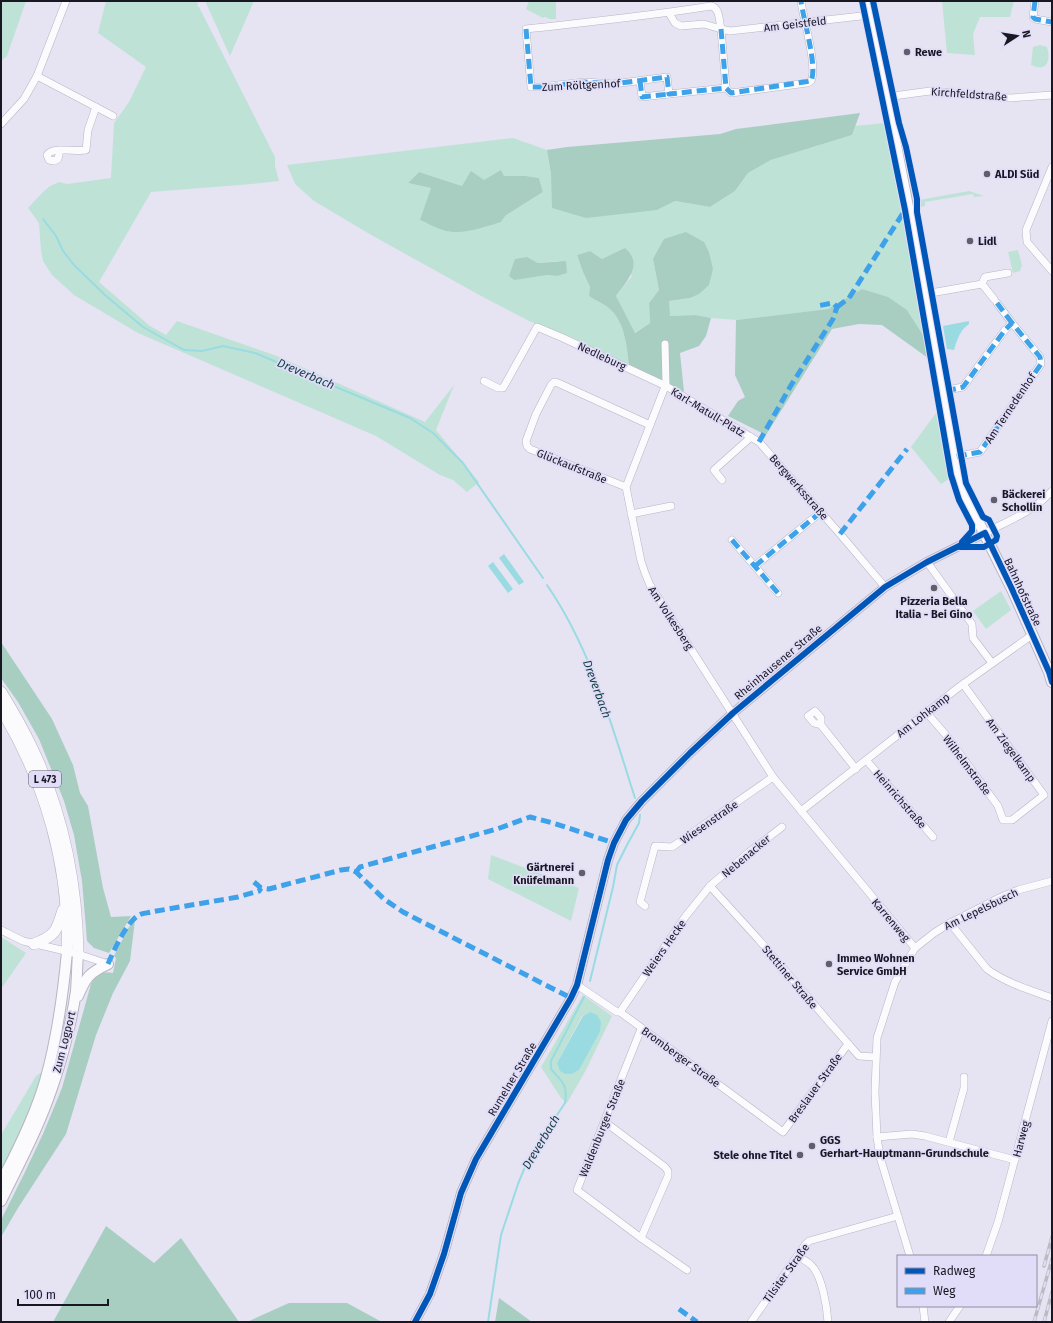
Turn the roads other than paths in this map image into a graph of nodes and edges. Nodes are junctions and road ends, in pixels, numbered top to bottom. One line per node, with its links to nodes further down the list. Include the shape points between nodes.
1 (66, 1): 10 (street)
2 (801, 1): 8 (street)
3 (868, 1): 6 (main road, Bahnhofstraße)
4 (1035, 1): 7 (street, via 1035,20)
5 (668, 13): 9 (street, Am Geistfeld, via 675,24 681,26 704,24); 9 (street, via 711,6 717,10); 11 (street, Zum Röltgenhof, via 526,29 531,87 585,82 613,84)
6 (870, 15): 8 (street, Am Geistfeld); 15 (main road, Bahnhofstraße)
7 (1052, 22)
8 (805, 23): 9 (street, Am Geistfeld, via 730,31); 12 (street, via 813,74 811,81 731,92)
9 (721, 29): 12 (street)
10 (37, 76): 16 (street); 18 (street, via 24,99)
11 (640, 81): 13 (street, via 642,97); 13 (street, Zum Röltgenhof, via 667,77)
12 (726, 88): 13 (street)
13 (669, 94)
14 (1052, 95): 15 (street, Kirchfeldstraße, via 1010,98 930,91)
15 (886, 96): 24 (main road, Bahnhofstraße)
16 (96, 107): 17 (street); 19 (street, via 88,130 86,150)
17 (113, 116)
18 (1, 124)
19 (60, 150)
20 (1052, 168): 21 (street, via 1026,230 1027,242)
21 (1052, 271)
22 (1008, 273): 23 (street, via 985,277)
23 (982, 284): 24 (street); 25 (street, Am Ternedenhof)
24 (925, 294): 29 (main road, Bahnhofstraße)
25 (1012, 323): 29 (street, via 963,387); 32 (street, Am Ternedenhof, via 1040,357 1041,364 980,452)
26 (665, 344): 28 (street)
27 (484, 381): 28 (street, Nedleburg, via 503,388 537,327)
28 (666, 386): 30 (street); 31 (street, Karl-Matull-Platz)
29 (942, 391): 32 (main road, Bahnhofstraße)
30 (650, 425): 34 (street); 34 (street, Glückaufstraße, via 554,382 536,414 526,442 530,449)
31 (751, 438): 33 (street, via 714,470); 37 (street, Bergwerksstraße, via 759,442)
32 (954, 457): 39 (main road, Bahnhofstraße, via 962,489)
33 (722, 480)
34 (626, 487): 38 (street, Am Volkesberg)
35 (1052, 491): 39 (street, via 1044,501 1033,508)
36 (671, 506): 38 (street)
37 (821, 512): 42 (street); 43 (street, Bergwerksstraße)
38 (631, 514): 52 (street, Am Volkesberg, via 641,561 650,585)
39 (985, 533): 41 (street, Rheinhausener Straße); 45 (main road, Bahnhofstraße)
40 (732, 540): 42 (street)
41 (927, 562): 43 (street, Rheinhausener Straße); 46 (street, via 972,624 973,638)
42 (755, 566): 44 (street)
43 (885, 587): 52 (street, Rheinhausener Straße)
44 (778, 593)
45 (1032, 635): 46 (street, Am Lohkamp); 47 (main road, Bahnhofstraße)
46 (992, 663): 48 (street, Am Lohkamp)
47 (1052, 682)
48 (963, 684): 51 (street, Am Lohkamp); 58 (street, Am Ziegelkamp, via 1044,795 1012,820)
49 (1, 692): 71 (highway, Zum Logport / L 473, via 33,748 50,792 66,846 76,912)
50 (1, 708): 64 (highway, Zum Logport / L 473, via 26,754 42,794 58,855)
51 (926, 712): 54 (street, Am Lohkamp); 58 (street, Wilhelmstraße, via 998,806)
52 (733, 713): 56 (street, Karrenweg); 61 (street, Rheinhausener Straße, via 642,802 626,820)
53 (821, 725): 55 (street)
54 (867, 761): 55 (street, Am Lohkamp); 60 (street, Heinrichstraße)
55 (856, 769): 57 (street, Am Lohkamp)
56 (773, 777): 57 (street, Karrenweg); 65 (street, Wiesenstraße, via 672,847 655,846 640,902)
57 (801, 811): 69 (street, Karrenweg)
58 (1004, 820)
59 (782, 827): 63 (street, Nebenacker)
60 (933, 837)
61 (614, 843): 73 (street, Rumelner Straße, via 602,880)
62 (1052, 881): 66 (street, Am Lepelsbusch, via 1018,890)
63 (710, 886): 76 (street, Weiers Hecke, via 685,917); 79 (street, Stettiner Straße)
64 (65, 904): 68 (highway, via 58,928 47,939); 70 (highway, Zum Logport / L 473)
65 (645, 906)
66 (950, 923): 69 (street, Am Lepelsbusch); 74 (street, via 987,969 995,975)
67 (1, 930): 68 (street)
68 (34, 944): 70 (street)
69 (915, 948): 80 (street, Karrenweg, via 895,982 877,1038)
70 (67, 952): 71 (street); 87 (main road, Zum Logport / L 473, via 61,1005 45,1082 28,1126)
71 (78, 954): 72 (street); 75 (main road, Zum Logport / L 473, via 76,992)
72 (108, 964): 75 (main road, via 90,974)
73 (577, 986): 76 (street, Bromberger Straße); 97 (street, Rumelner Straße, via 476,1159 461,1193 430,1294)
74 (1052, 998)
75 (72, 1009): 88 (main road, Zum Logport / L 473, via 53,1088)
76 (620, 1012): 78 (street, Bromberger Straße)
77 (1052, 1021): 86 (street, Harweg)
78 (641, 1028): 82 (street, Waldenburger Straße); 83 (street, Bromberger Straße)
79 (848, 1044): 80 (street, Stettiner Straße, via 859,1056); 83 (street, Breslauer Straße)
80 (875, 1057): 84 (street, Karrenweg)
81 (964, 1077): 85 (street, via 964,1088)
82 (605, 1122): 90 (street, via 668,1171); 90 (street, Waldenburger Straße, via 577,1190)
83 (782, 1132)
84 (877, 1137): 85 (street, via 912,1134); 89 (street, Karrenweg, via 880,1157)
85 (949, 1142): 86 (street)
86 (1015, 1160): 92 (street, Harweg)
87 (1, 1182)
88 (1, 1201)
89 (898, 1216): 91 (street, Karrenweg); 93 (street, Tilsiter Straße, via 809,1240)
90 (641, 1238): 94 (street, Waldenburger Straße)
91 (910, 1255)
92 (986, 1255)
93 (798, 1256): 98 (street, Tilsiter Straße); 99 (street, via 810,1264 819,1278)
94 (687, 1270)
95 (923, 1307): 100 (street)
96 (959, 1307): 101 (street)
97 (415, 1322)
98 (751, 1322)
99 (828, 1322)
100 (926, 1322)
101 (949, 1322)

